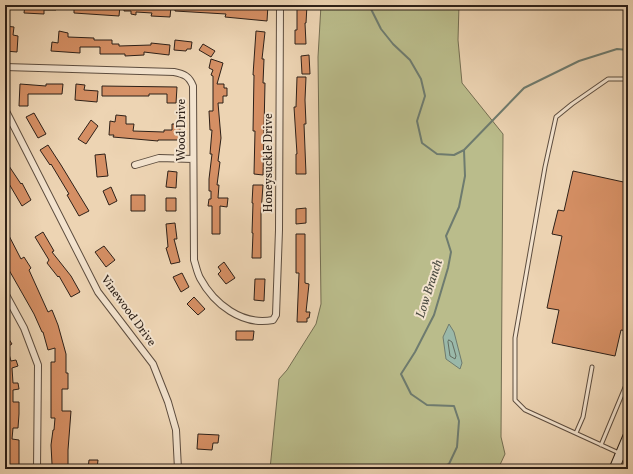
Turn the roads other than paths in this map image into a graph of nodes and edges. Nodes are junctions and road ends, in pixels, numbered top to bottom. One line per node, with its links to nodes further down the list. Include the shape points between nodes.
1 (280, 5): 10 (street, Honeysuckle Drive, via 279,230 276,315)
2 (5, 66): 5 (street, Wood Drive, via 184,74 193,86)
3 (628, 79): 13 (lane, via 608,79 556,117 515,338 515,400 525,410)
4 (5, 109): 18 (street, Vinewood Drive, via 98,292 153,364 176,430)
5 (193, 159): 6 (street, via 159,158); 10 (street, Wood Drive, via 194,260 200,277 213,297 233,313 256,322)
6 (135, 165)
7 (628, 167): 8 (lane)
8 (627, 172)
9 (5, 293): 17 (street, via 24,328 38,365)
10 (273, 320)
11 (592, 367): 13 (lane, via 583,417)
12 (628, 368): 15 (lane, via 626,385)
13 (576, 433): 15 (lane)
14 (628, 436): 16 (main road)
15 (601, 445): 16 (lane)
16 (624, 456): 19 (main road)
17 (37, 469)
18 (178, 469)
19 (614, 469)

